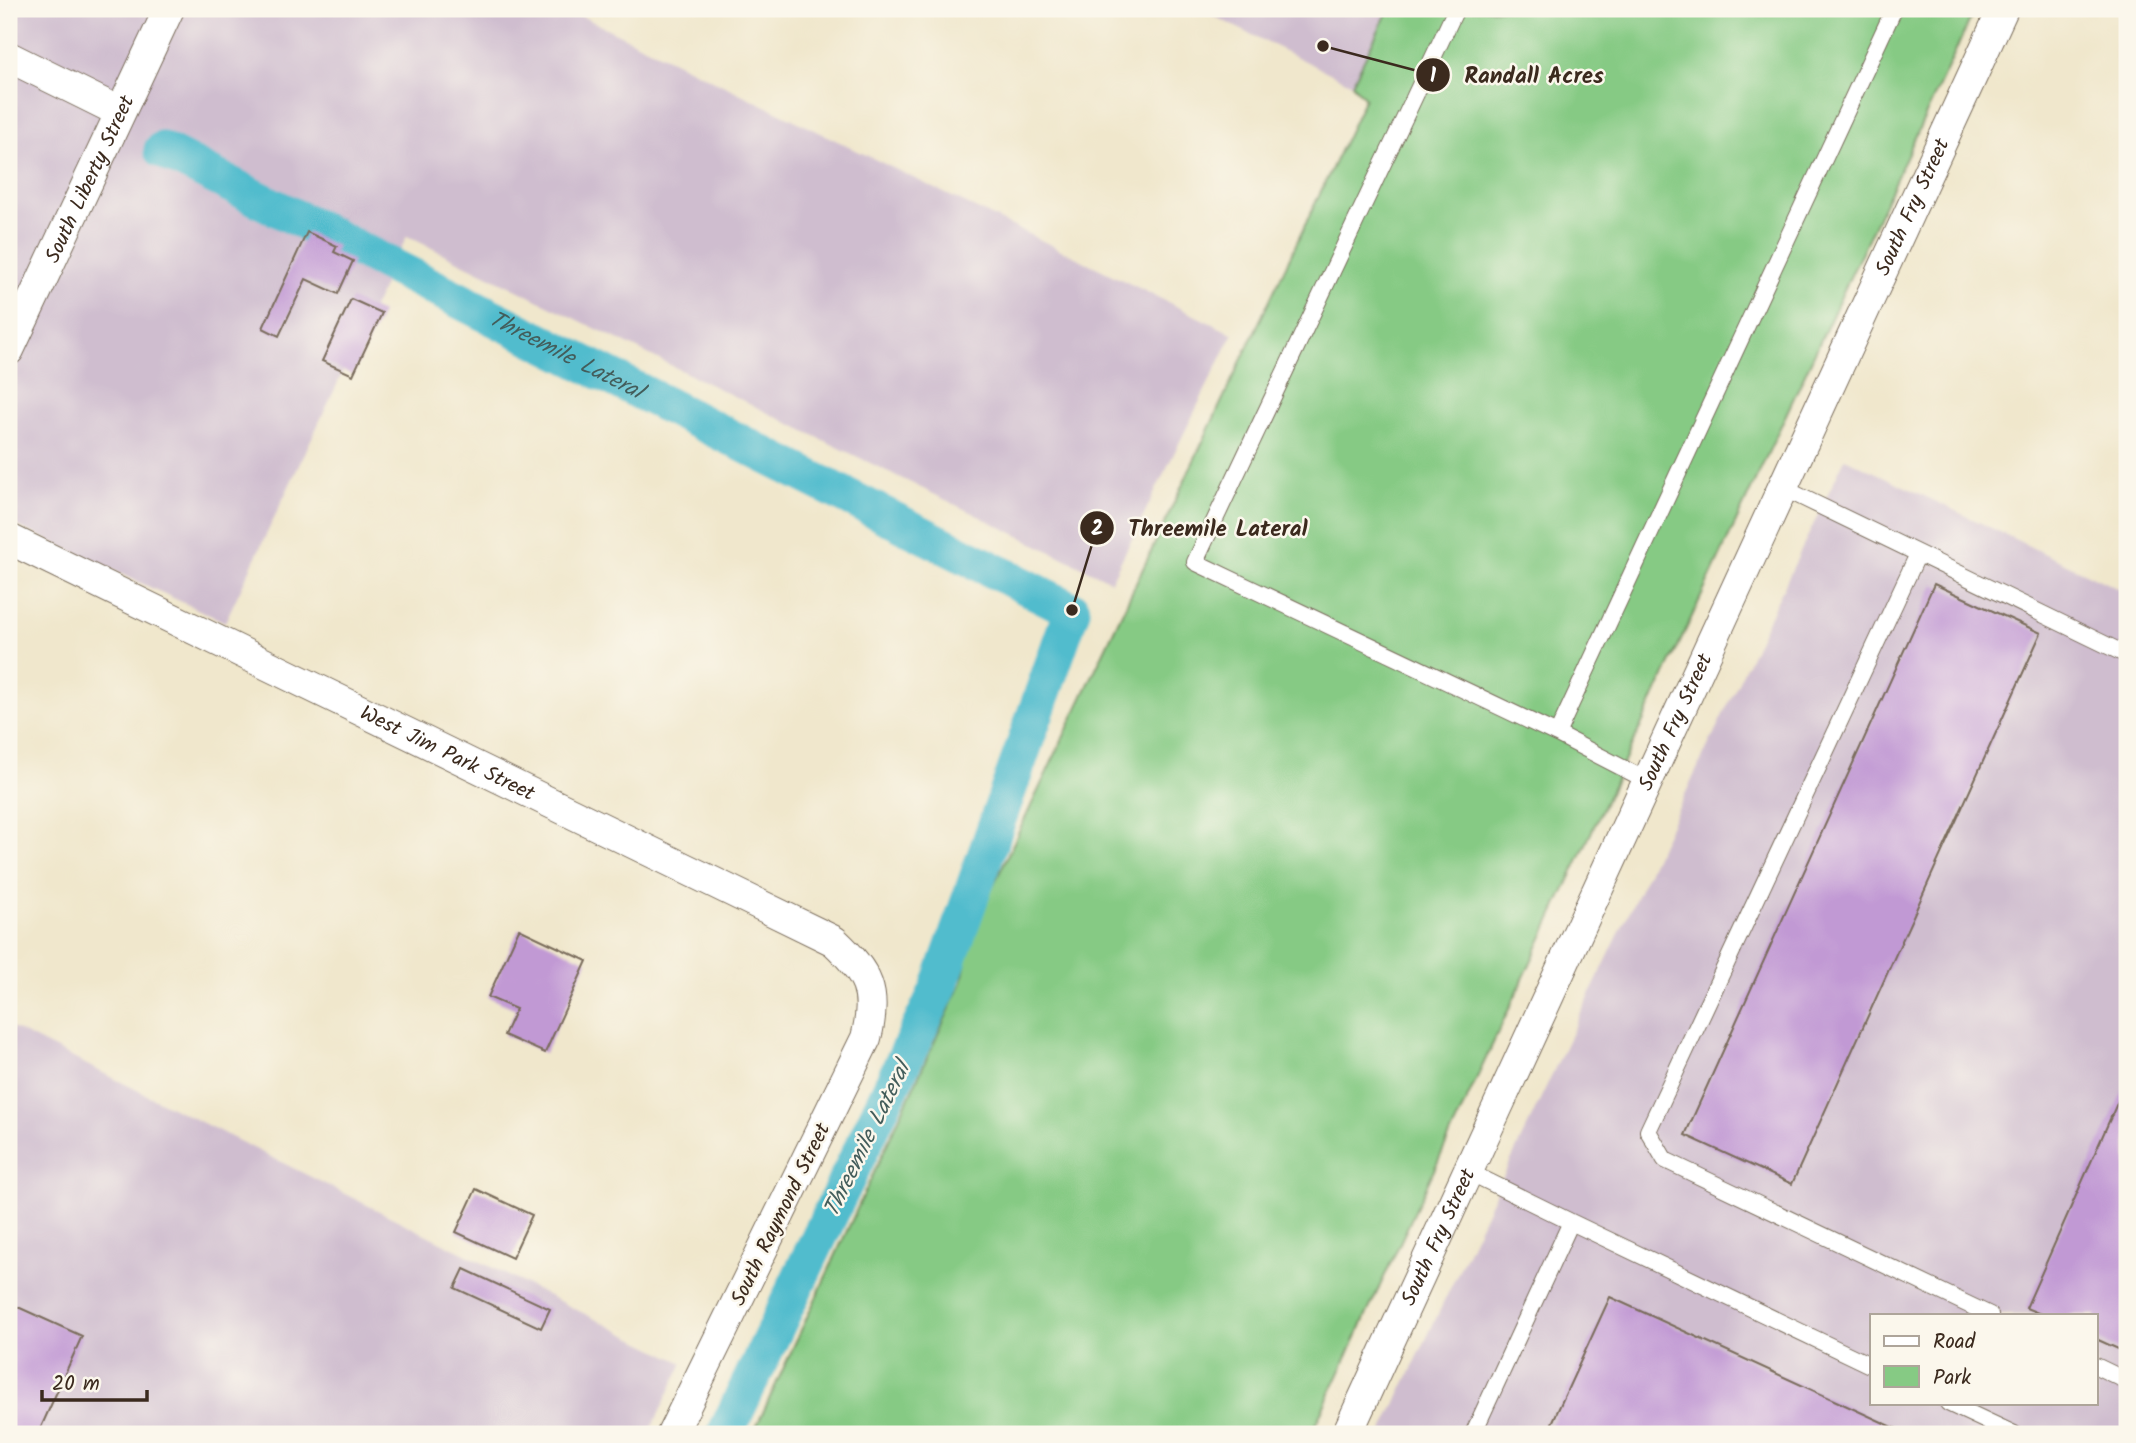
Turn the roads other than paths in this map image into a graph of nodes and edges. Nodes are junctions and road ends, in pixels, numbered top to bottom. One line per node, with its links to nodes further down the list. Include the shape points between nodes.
1 (169, 9): 6 (street, South Liberty Street)
2 (1456, 9): 12 (lane, via 1195,562)
3 (1894, 9): 12 (lane)
4 (2003, 9): 8 (street, South Fry Street)
5 (9, 57): 6 (street)
6 (120, 112): 7 (street, South Liberty Street)
7 (9, 351)
8 (1782, 487): 10 (lane); 13 (street, South Fry Street)
9 (9, 539): 14 (street, West Jim Park Street, via 834,941 858,963)
10 (1918, 554): 11 (lane); 17 (lane, via 1648,1131 1665,1160)
11 (2127, 655)
12 (1557, 734): 13 (lane)
13 (1646, 780): 15 (street, South Fry Street)
14 (869, 989): 22 (street, South Raymond Street, via 872,1016 866,1038)
15 (1467, 1171): 16 (lane); 23 (street, South Fry Street)
16 (1571, 1222): 18 (lane); 24 (lane)
17 (1988, 1314)
18 (1870, 1365)
19 (2098, 1367): 20 (lane)
20 (2127, 1381)
21 (1950, 1404): 25 (lane)
22 (673, 1434)
23 (1346, 1434)
24 (1473, 1434)
25 (2014, 1434)

